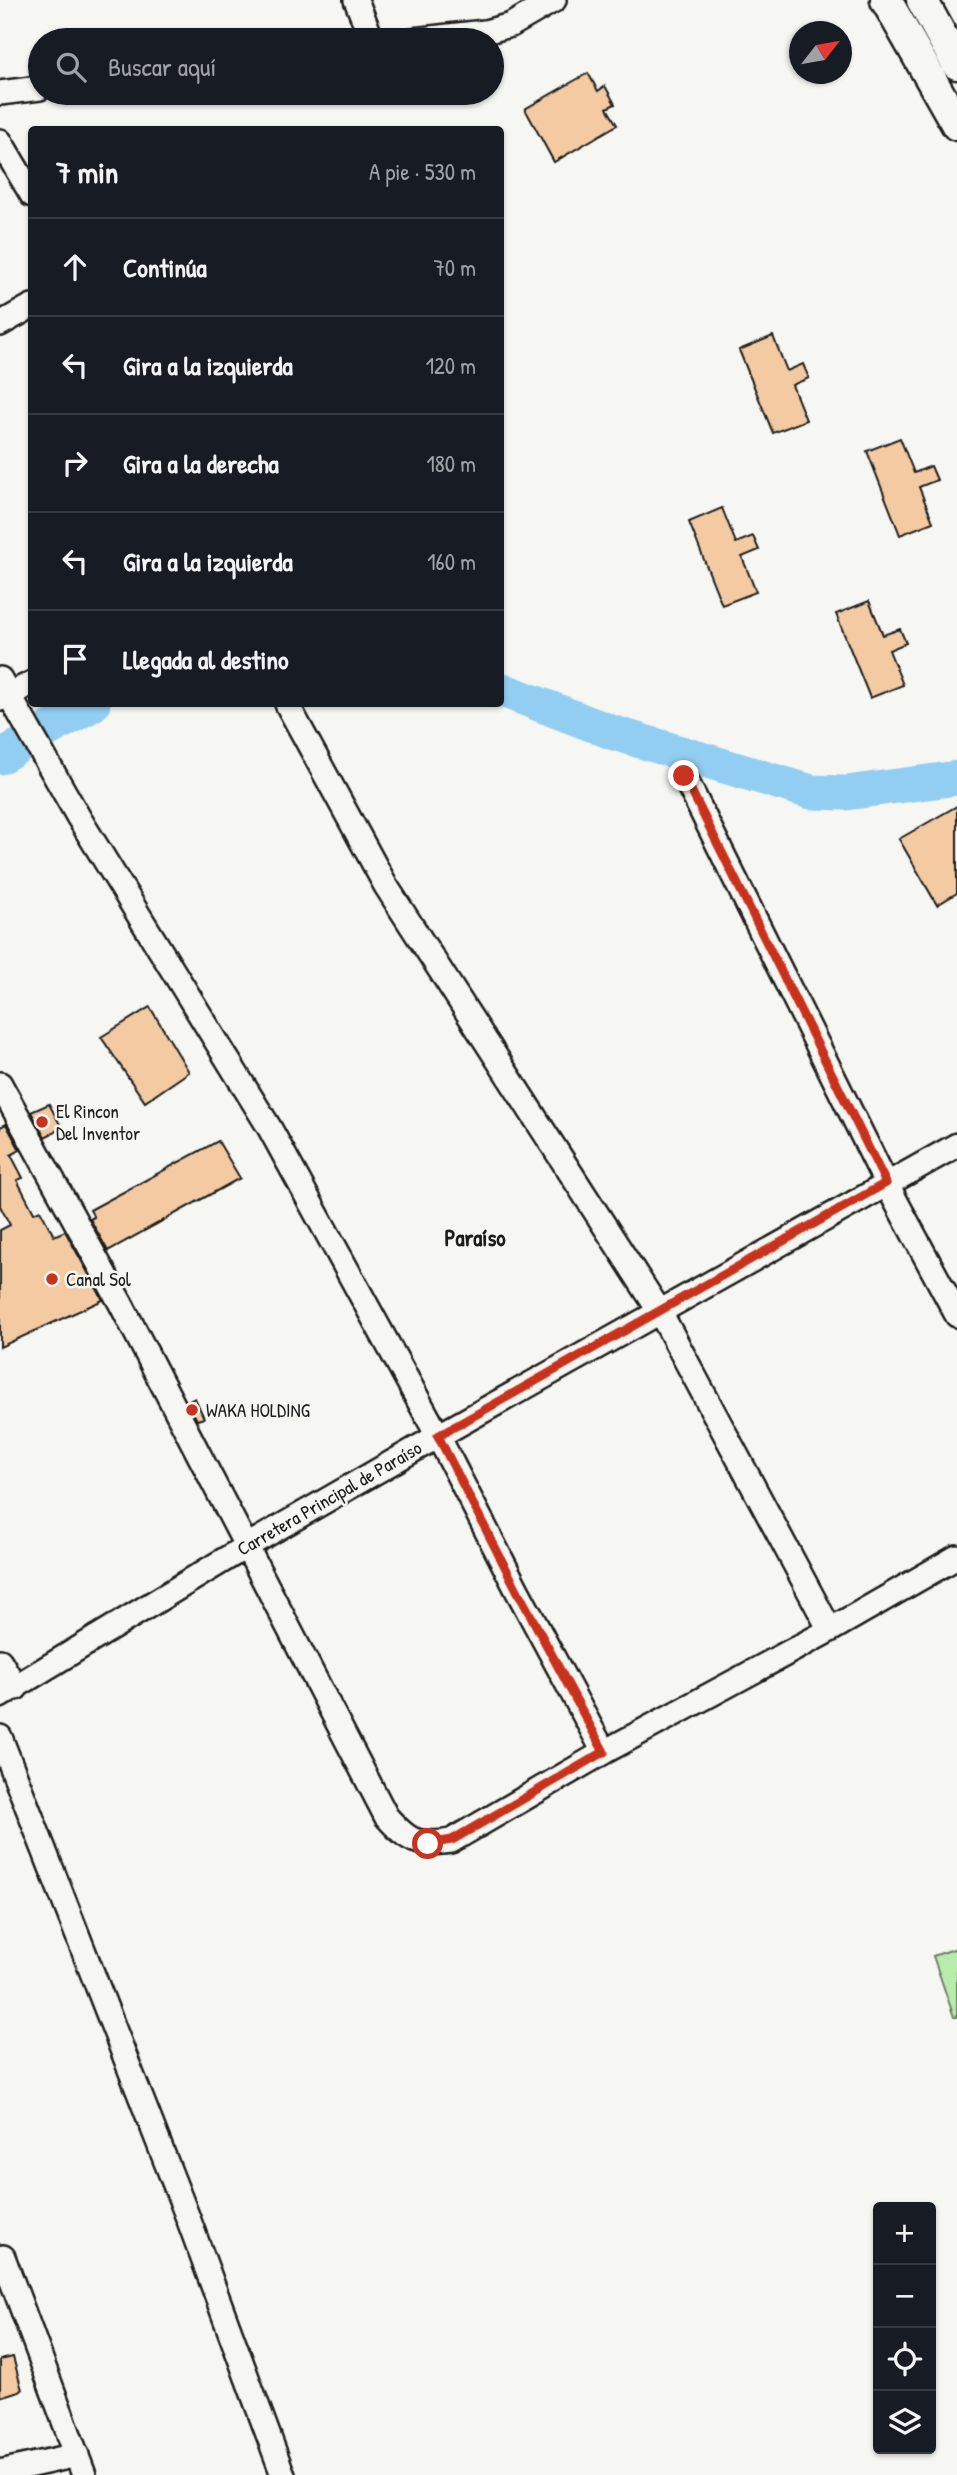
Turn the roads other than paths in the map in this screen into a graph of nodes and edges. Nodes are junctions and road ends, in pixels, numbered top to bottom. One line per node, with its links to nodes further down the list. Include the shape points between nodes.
1 (356, 0): 5 (street)
2 (554, 0): 6 (street)
3 (886, 0): 10 (main road)
4 (922, 0): 7 (main road)
5 (367, 28)
6 (500, 28)
7 (957, 64)
8 (28, 90): 9 (street)
9 (0, 93)
10 (957, 125)
11 (0, 141): 12 (street)
12 (28, 188)
13 (28, 308): 14 (street)
14 (0, 324)
15 (28, 684): 16 (street)
16 (3, 691): 24 (street, via 269,1127)
17 (289, 707): 22 (street, via 386,886)
18 (684, 776): 21 (street)
19 (2, 1091): 25 (street, via 121,1304)
20 (957, 1145): 21 (street, Carretera Principal de Paraíso)
21 (886, 1183): 22 (street, Carretera Principal de Paraíso); 23 (street)
22 (660, 1312): 24 (street, Carretera Principal de Paraíso); 27 (street)
23 (957, 1315)
24 (438, 1436): 25 (street, Carretera Principal de Paraíso); 31 (street)
25 (247, 1546): 29 (street, Carretera Principal de Paraíso); 31 (street, via 386,1816 404,1836 428,1844 452,1840)
26 (957, 1557): 27 (street)
27 (830, 1630): 31 (street)
28 (0, 1661): 29 (street)
29 (8, 1692)
30 (0, 1737): 35 (street)
31 (604, 1752)
32 (4, 2257): 33 (street)
33 (81, 2465): 34 (street)
34 (0, 2472)
35 (283, 2475)

